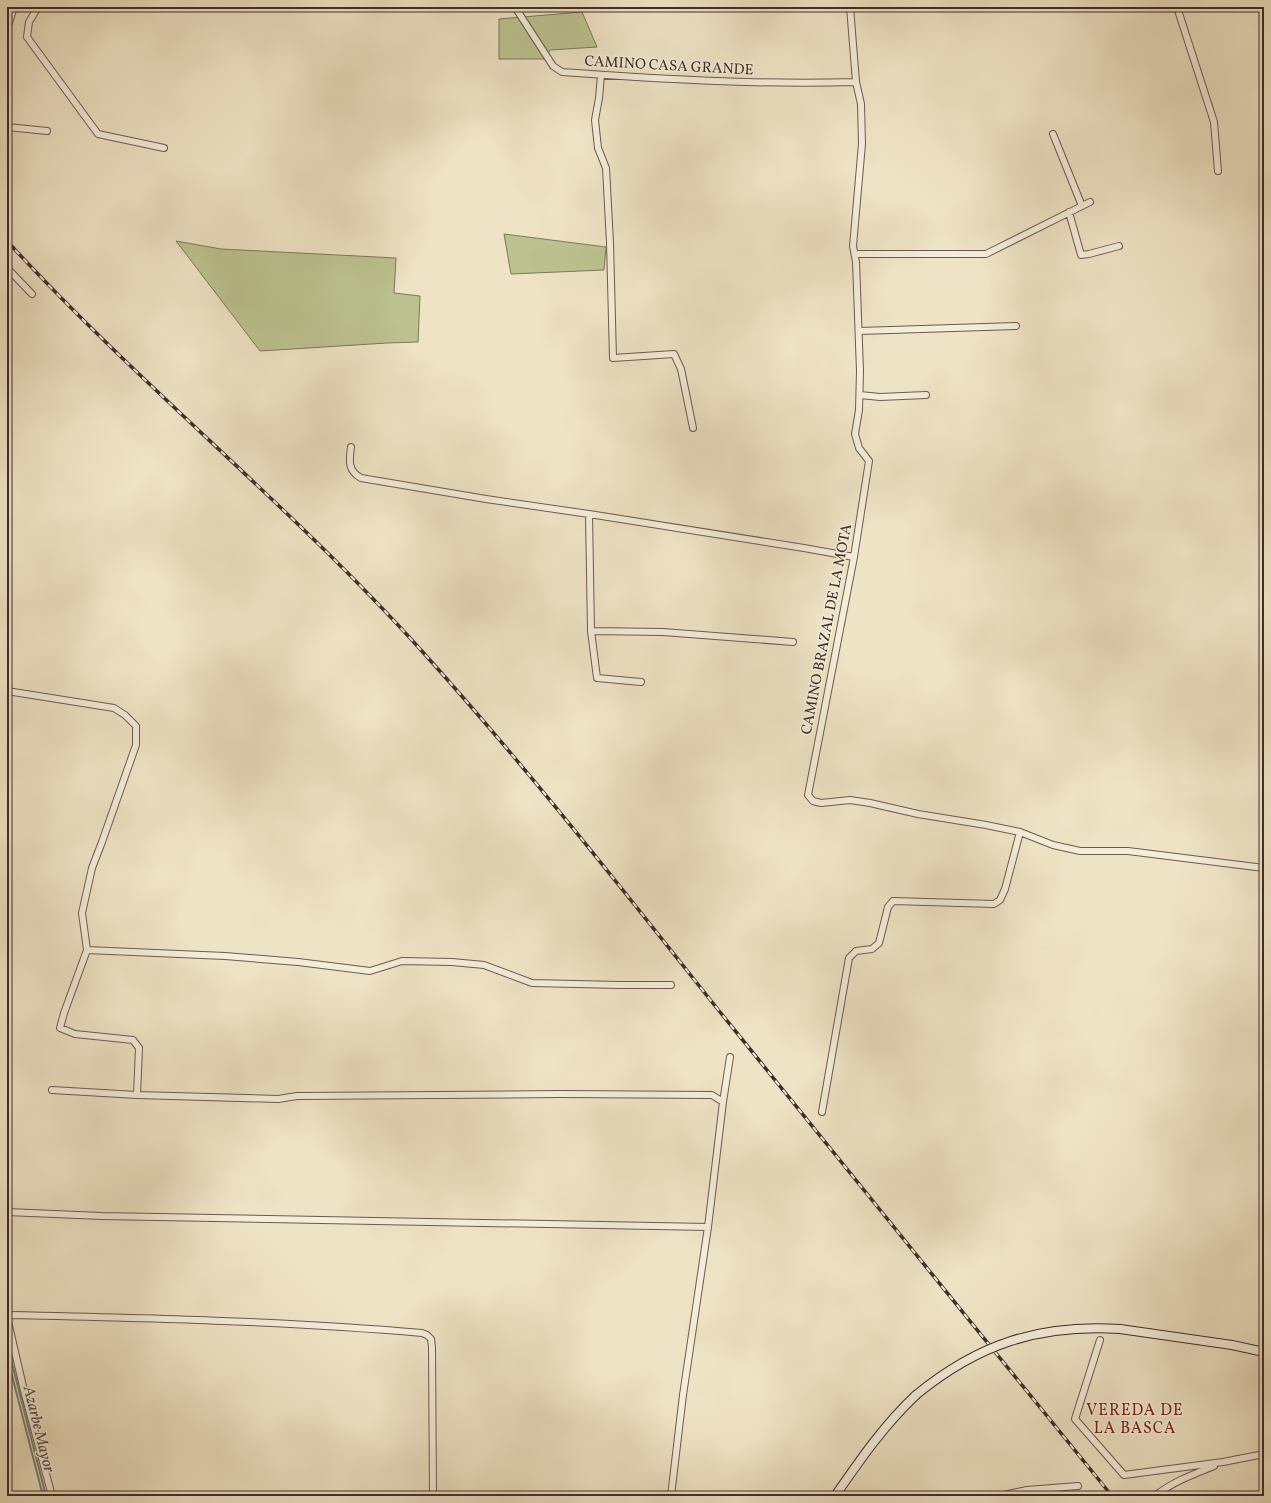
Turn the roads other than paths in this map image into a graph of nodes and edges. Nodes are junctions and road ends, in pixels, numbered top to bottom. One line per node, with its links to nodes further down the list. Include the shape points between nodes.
1 (14, 7): 6 (street)
2 (38, 7): 12 (street, via 28,22 27,37 98,134)
3 (515, 7): 7 (street, CAMINO CASA GRANDE, via 554,66 562,72)
4 (850, 7): 8 (street, CAMINO BRAZAL DE LA MOTA)
5 (1177, 7): 13 (street, via 1214,122)
6 (7, 29)
7 (601, 75): 8 (street, CAMINO CASA GRANDE, via 728,81); 25 (street, via 594,120 598,148 606,168 613,358 674,354 680,369)
8 (856, 82): 18 (street, CAMINO BRAZAL DE LA MOTA, via 861,104 862,144 853,246)
9 (7, 127): 10 (street)
10 (47, 131)
11 (1053, 134): 15 (street)
12 (164, 148)
13 (1218, 171)
14 (1090, 202): 15 (street)
15 (1082, 206): 16 (street)
16 (1069, 212): 17 (street, via 1081,255); 18 (street, via 986,254)
17 (1119, 246)
18 (855, 254): 22 (street, CAMINO BRAZAL DE LA MOTA)
19 (7, 268): 20 (street)
20 (32, 294)
21 (1016, 326): 22 (street)
22 (859, 331): 23 (street, CAMINO BRAZAL DE LA MOTA)
23 (860, 395): 24 (street); 28 (street, CAMINO BRAZAL DE LA MOTA, via 855,434 860,448 869,461)
24 (926, 395)
25 (693, 428)
26 (351, 447): 27 (street, via 351,470 361,478)
27 (588, 514): 28 (street); 29 (street)
28 (854, 557): 33 (street, CAMINO BRAZAL DE LA MOTA, via 808,795 813,801 821,803 850,800 870,802 918,814)
29 (591, 631): 30 (street, via 663,632); 31 (street, via 597,678)
30 (793, 642)
31 (641, 682)
32 (7, 691): 35 (street, via 114,708 136,726 136,745 92,868 82,912)
33 (1020, 832): 34 (street, CAMINO BRAZAL DE LA MOTA, via 1053,845 1080,851 1128,851); 41 (street, via 1006,889 1000,900 994,904 893,901 888,907 879,943 872,949 856,951 849,958)
34 (1264, 868)
35 (87, 950): 36 (street, via 225,956 370,971 402,961 452,962 484,965 532,983); 39 (street, via 60,1028 76,1034 133,1040 139,1048)
36 (671, 985)
37 (730, 1056): 40 (street)
38 (52, 1090): 39 (street)
39 (137, 1095): 40 (street, via 278,1099 328,1095 712,1095)
40 (722, 1102): 43 (street)
41 (822, 1112)
42 (7, 1212): 43 (street)
43 (708, 1227): 52 (street)
44 (7, 1316): 50 (street); 51 (street, via 192,1319 427,1335 431,1339 432,1347)
45 (1100, 1340): 48 (street, via 1075,1419 1124,1475)
46 (1264, 1352): 53 (street, bridge, via 1120,1329 1067,1329 1036,1334 988,1348 944,1373 916,1395 876,1439)
47 (1264, 1454): 48 (street)
48 (1223, 1462): 55 (street, via 1162,1490)
49 (1078, 1486): 54 (street, via 1027,1490)
50 (52, 1496)
51 (433, 1496)
52 (671, 1496)
53 (835, 1496)
54 (999, 1496)
55 (1155, 1496)

